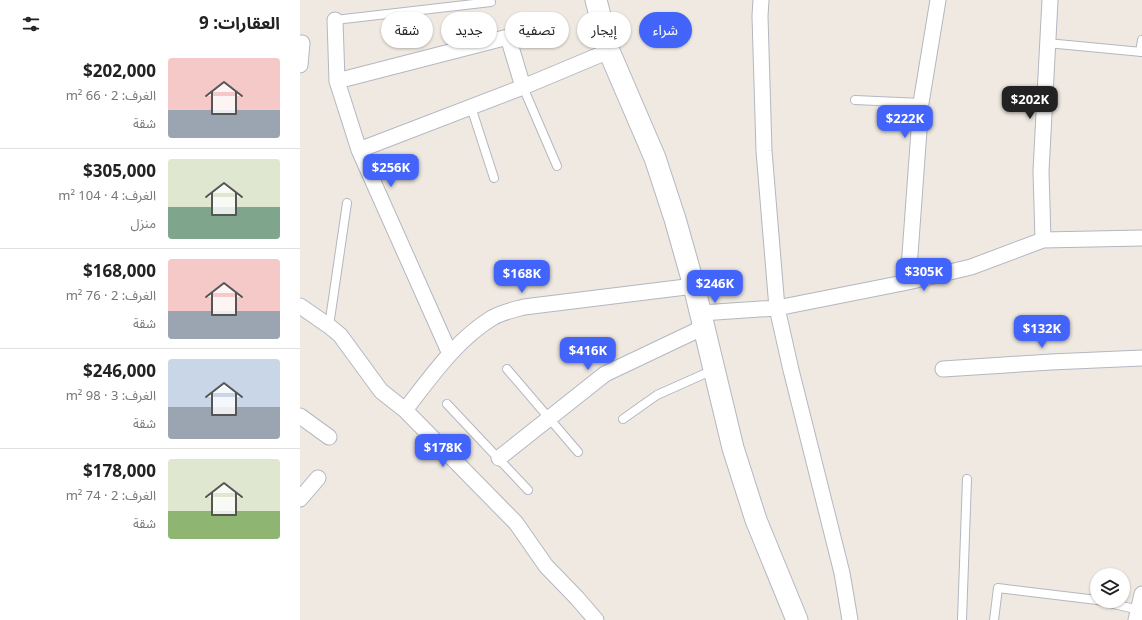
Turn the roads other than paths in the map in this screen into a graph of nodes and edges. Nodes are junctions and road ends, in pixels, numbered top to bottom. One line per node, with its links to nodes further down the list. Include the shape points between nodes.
1 (596, 0): 10 (main road)
2 (761, 0): 27 (street, via 764,151)
3 (938, 0): 16 (street)
4 (1050, 0): 9 (street)
5 (491, 2): 6 (lane)
6 (335, 20): 13 (street)
7 (1142, 40): 11 (lane)
8 (302, 43): 12 (street)
9 (1047, 43): 11 (lane); 23 (street, via 1041,171)
10 (609, 51): 14 (street); 25 (main road, via 655,158)
11 (1141, 52)
12 (300, 65)
13 (336, 81): 14 (street, via 508,37); 18 (street)
14 (523, 87): 17 (street); 19 (lane)
15 (855, 100): 16 (lane)
16 (921, 103): 24 (street)
17 (471, 107): 18 (street); 20 (lane)
18 (359, 150): 30 (street)
19 (557, 166)
20 (494, 178)
21 (346, 203): 29 (lane)
22 (1142, 238): 23 (street)
23 (1042, 240): 24 (street, via 971,267)
24 (908, 282): 27 (street)
25 (694, 286): 28 (main road); 30 (street, via 508,311 480,327)
26 (300, 306): 29 (street)
27 (777, 308): 28 (street); 53 (street, via 842,574)
28 (702, 320): 34 (main road); 38 (street, via 605,374)
29 (329, 326): 36 (street, via 340,335 381,391)
30 (450, 354): 36 (street)
31 (1142, 358): 33 (street)
32 (507, 369): 38 (lane)
33 (943, 369)
34 (714, 370): 39 (lane, via 657,395); 52 (main road, via 733,448 756,520)
35 (447, 404): 42 (lane)
36 (405, 410): 51 (street, via 516,523 546,566)
37 (300, 416): 40 (street)
38 (549, 418): 41 (lane); 42 (street)
39 (622, 419)
40 (329, 437)
41 (578, 452)
42 (499, 458): 45 (lane)
43 (318, 478): 46 (street)
44 (967, 479): 54 (lane)
45 (528, 490)
46 (300, 499)
47 (1142, 594): 50 (street)
48 (1090, 599): 55 (lane, via 998,588)
49 (1119, 608): 50 (lane)
50 (1137, 615)
51 (596, 620)
52 (797, 620)
53 (850, 620)
54 (962, 620)
55 (994, 620)

